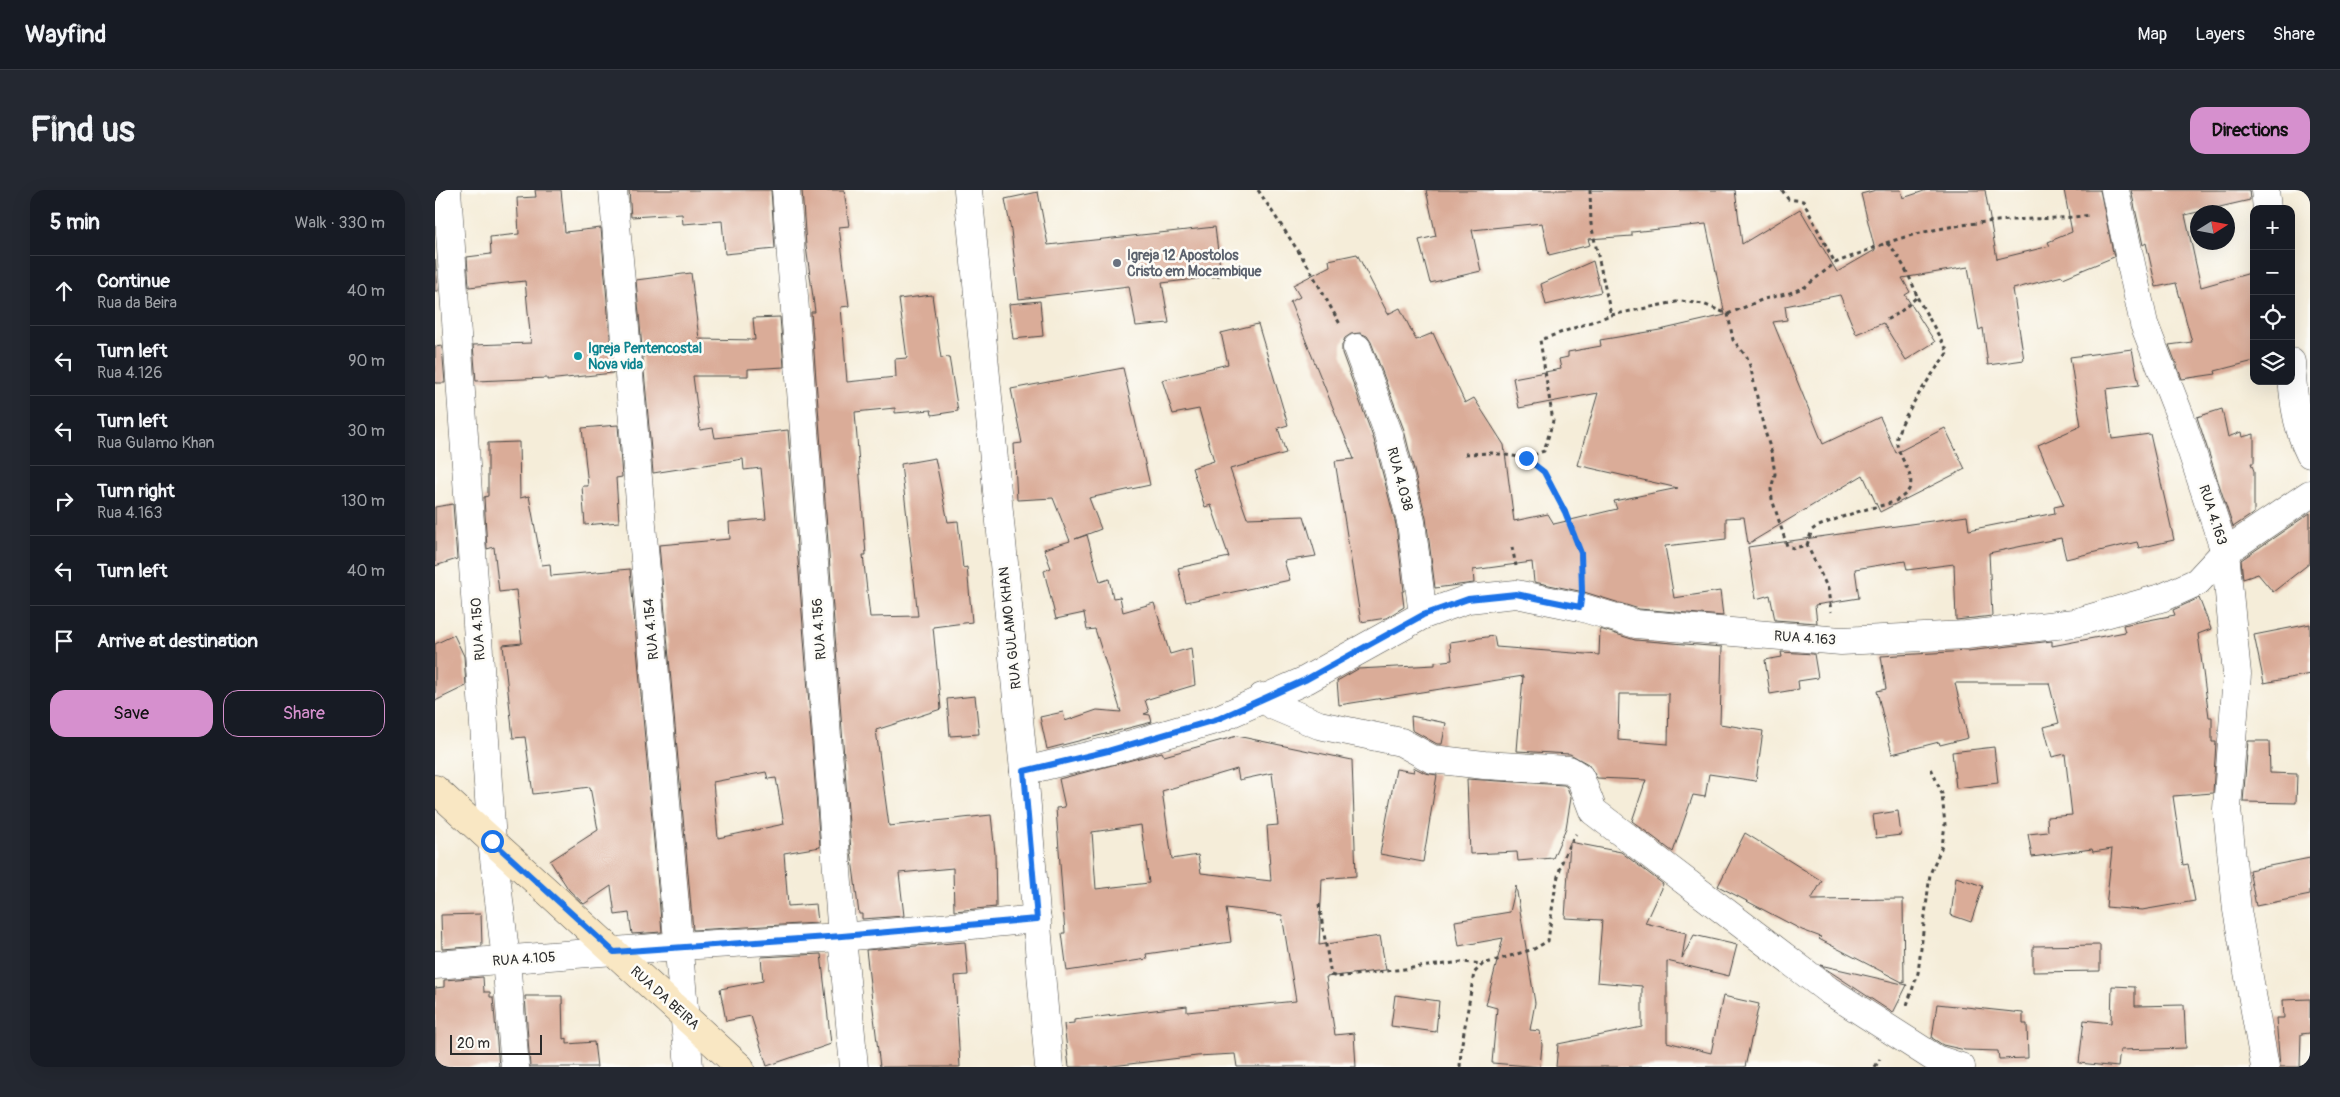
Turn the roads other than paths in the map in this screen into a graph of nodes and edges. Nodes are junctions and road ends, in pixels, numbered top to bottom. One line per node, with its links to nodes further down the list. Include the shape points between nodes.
1 (447, 190): 17 (street, RUA 4.150)
2 (613, 190): 20 (street, RUA 4.154)
3 (785, 190): 19 (street, RUA 4.156)
4 (968, 190): 15 (street, RUA GULAMO KHAN)
5 (2115, 190): 12 (street, RUA 4.163, via 2144,324 2180,416)
6 (2265, 190): 7 (street)
7 (2267, 205)
8 (1357, 348): 13 (street, RUA 4.038, via 1389,435 1411,522)
9 (2292, 385): 10 (street, via 2293,401)
10 (2310, 454)
11 (2310, 494): 12 (street)
12 (2225, 552): 13 (street, RUA 4.163, via 2197,582 2164,598 2074,623 1966,635 1841,641 1636,624 1580,607 1516,594 1468,599); 31 (street, via 2237,674 2227,809 2237,910)
13 (1423, 615): 14 (street, RUA 4.163, via 1305,680)
14 (1262, 697): 15 (street, RUA 4.163, via 1218,719); 30 (street, via 1319,725 1401,742 1432,759 1569,770 1580,777 1593,811 1828,990 1936,1059)
15 (1024, 771): 18 (street, RUA GULAMO KHAN)
16 (435, 789): 17 (main road, RUA DA BEIRA)
17 (492, 841): 21 (main road, RUA DA BEIRA); 22 (street, RUA 4.150)
18 (1037, 919): 19 (street, RUA 4.105); 29 (street, RUA GULAMO KHAN)
19 (842, 936): 20 (street, RUA 4.105); 28 (street, RUA 4.156)
20 (679, 946): 21 (street, RUA 4.105); 24 (street, RUA 4.154)
21 (614, 952): 22 (street, RUA 4.105); 24 (main road, RUA DA BEIRA)
22 (506, 960): 23 (street, RUA 4.105); 25 (street, RUA 4.150)
23 (435, 965)
24 (686, 1017): 26 (street, RUA 4.154); 27 (main road, RUA DA BEIRA)
25 (515, 1067)
26 (689, 1067)
27 (739, 1067)
28 (854, 1067)
29 (1049, 1067)
30 (1961, 1067)
31 (2265, 1067)

